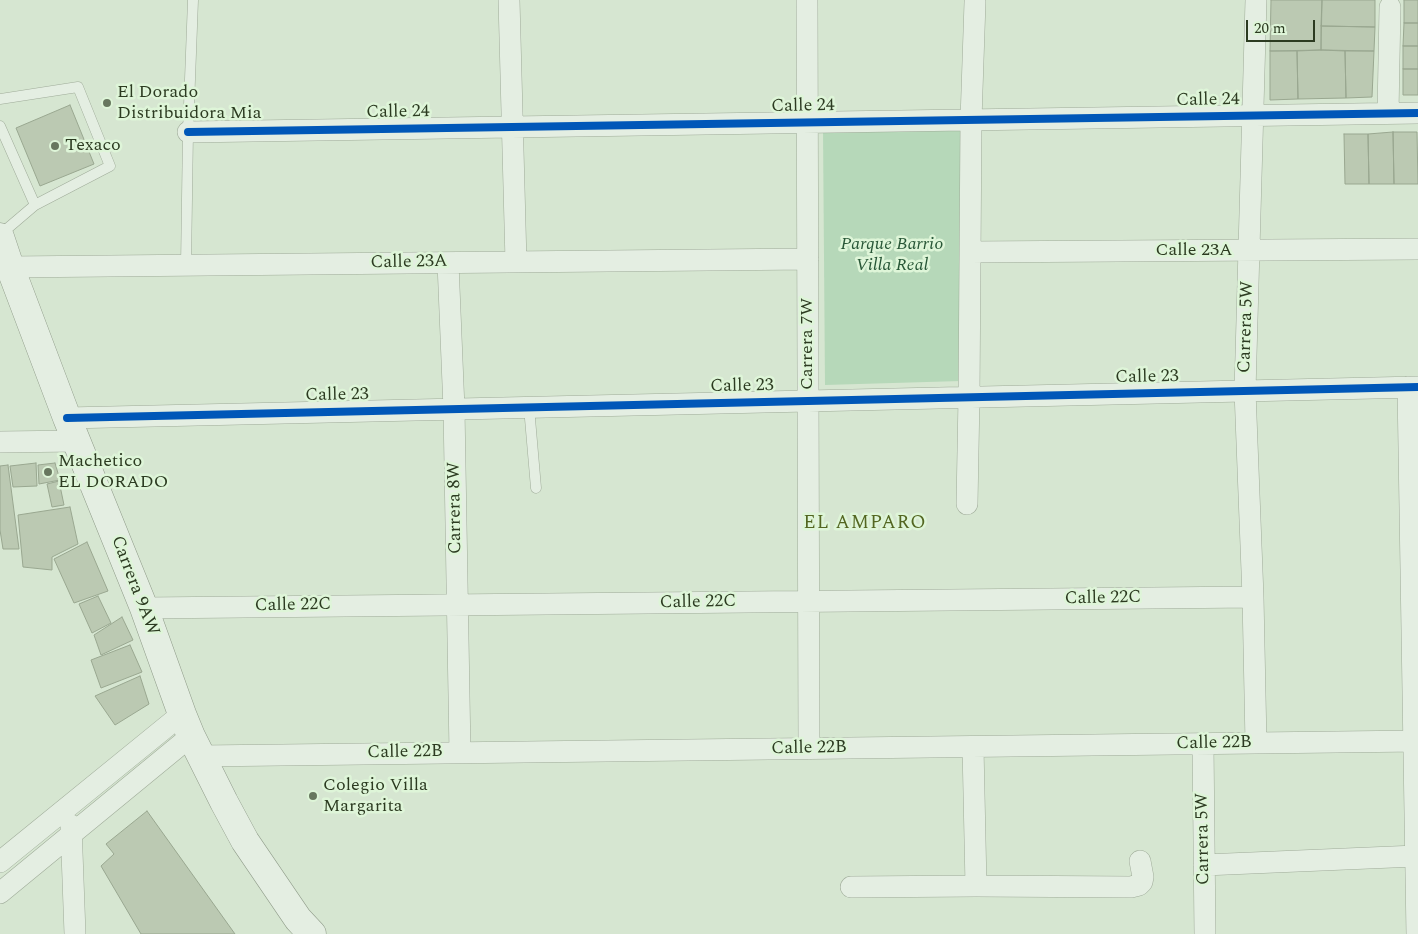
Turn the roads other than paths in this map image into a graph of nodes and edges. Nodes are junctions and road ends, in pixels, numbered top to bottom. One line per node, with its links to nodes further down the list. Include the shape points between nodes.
1 (193, 0): 15 (lane)
2 (509, 0): 14 (street)
3 (807, 0): 12 (street, Carrera 7W)
4 (1256, 0): 10 (street, Carrera 5W)
5 (975, 2): 11 (street)
6 (1390, 7): 8 (street)
7 (0, 99): 16 (lane, via 78,87 110,166)
8 (1388, 113): 9 (street, Calle 24); 10 (street, Calle 24)
9 (1418, 113)
10 (1253, 116): 11 (street, Calle 24); 19 (street, Carrera 5W)
11 (971, 120): 12 (street, Calle 24); 20 (street)
12 (807, 122): 14 (street, Calle 24); 21 (street, Carrera 7W)
13 (0, 126): 16 (lane)
14 (512, 127): 15 (street, Calle 24); 22 (street)
15 (188, 132): 24 (lane)
16 (35, 205): 17 (lane)
17 (0, 236): 25 (main road, Carrera 9AW)
18 (1418, 249): 19 (street, Calle 23A)
19 (1250, 250): 20 (street, Calle 23A); 27 (street, Carrera 5W)
20 (970, 252): 28 (street)
21 (808, 259): 22 (street, Calle 23A); 29 (street, Carrera 7W)
22 (516, 262): 23 (street, Calle 23A)
23 (448, 263): 24 (street, Calle 23A); 31 (street, Carrera 8W)
24 (186, 265): 25 (street, Calle 23A)
25 (10, 267): 32 (main road, Carrera 9AW)
26 (1413, 387): 27 (street, Calle 23); 41 (street)
27 (1245, 391): 28 (street, Calle 23); 36 (street, Carrera 5W)
28 (969, 397): 29 (street, Calle 23); 35 (street)
29 (808, 401): 30 (street, Calle 23); 37 (street, Carrera 7W)
30 (529, 407): 31 (street, Calle 23); 34 (lane)
31 (454, 409): 32 (street, Calle 23); 38 (street, Carrera 8W)
32 (73, 429): 33 (street, Calle 23); 39 (main road, Carrera 9AW)
33 (0, 442)
34 (536, 488)
35 (967, 504)
36 (1253, 597): 37 (street, Calle 22C); 42 (street, Carrera 5W)
37 (808, 601): 38 (street, Calle 22C); 45 (street, Carrera 7W)
38 (458, 605): 39 (street, Calle 22C); 46 (street, Carrera 8W)
39 (144, 608): 40 (main road, Carrera 9AW)
40 (191, 735): 46 (street, Calle 22B); 47 (street); 48 (street); 57 (main road, Carrera 9AW, via 245,841)
41 (1416, 741): 42 (street, Calle 22B); 49 (street)
42 (1256, 743): 43 (street, Calle 22B)
43 (1203, 744): 44 (street, Calle 22B); 52 (street, Carrera 5W)
44 (973, 747): 45 (street, Calle 22B); 53 (street)
45 (808, 749): 46 (street, Calle 22B)
46 (460, 753)
47 (70, 804): 48 (street); 51 (street)
48 (71, 834): 55 (street); 58 (street)
49 (1416, 856): 52 (street); 56 (street)
50 (1140, 861): 53 (street, via 1142,882 1131,887)
51 (0, 862)
52 (1204, 865): 59 (street, Carrera 5W)
53 (976, 886): 54 (street)
54 (851, 888)
55 (0, 893)
56 (1417, 924)
57 (305, 927)
58 (75, 934)
59 (1205, 934)

